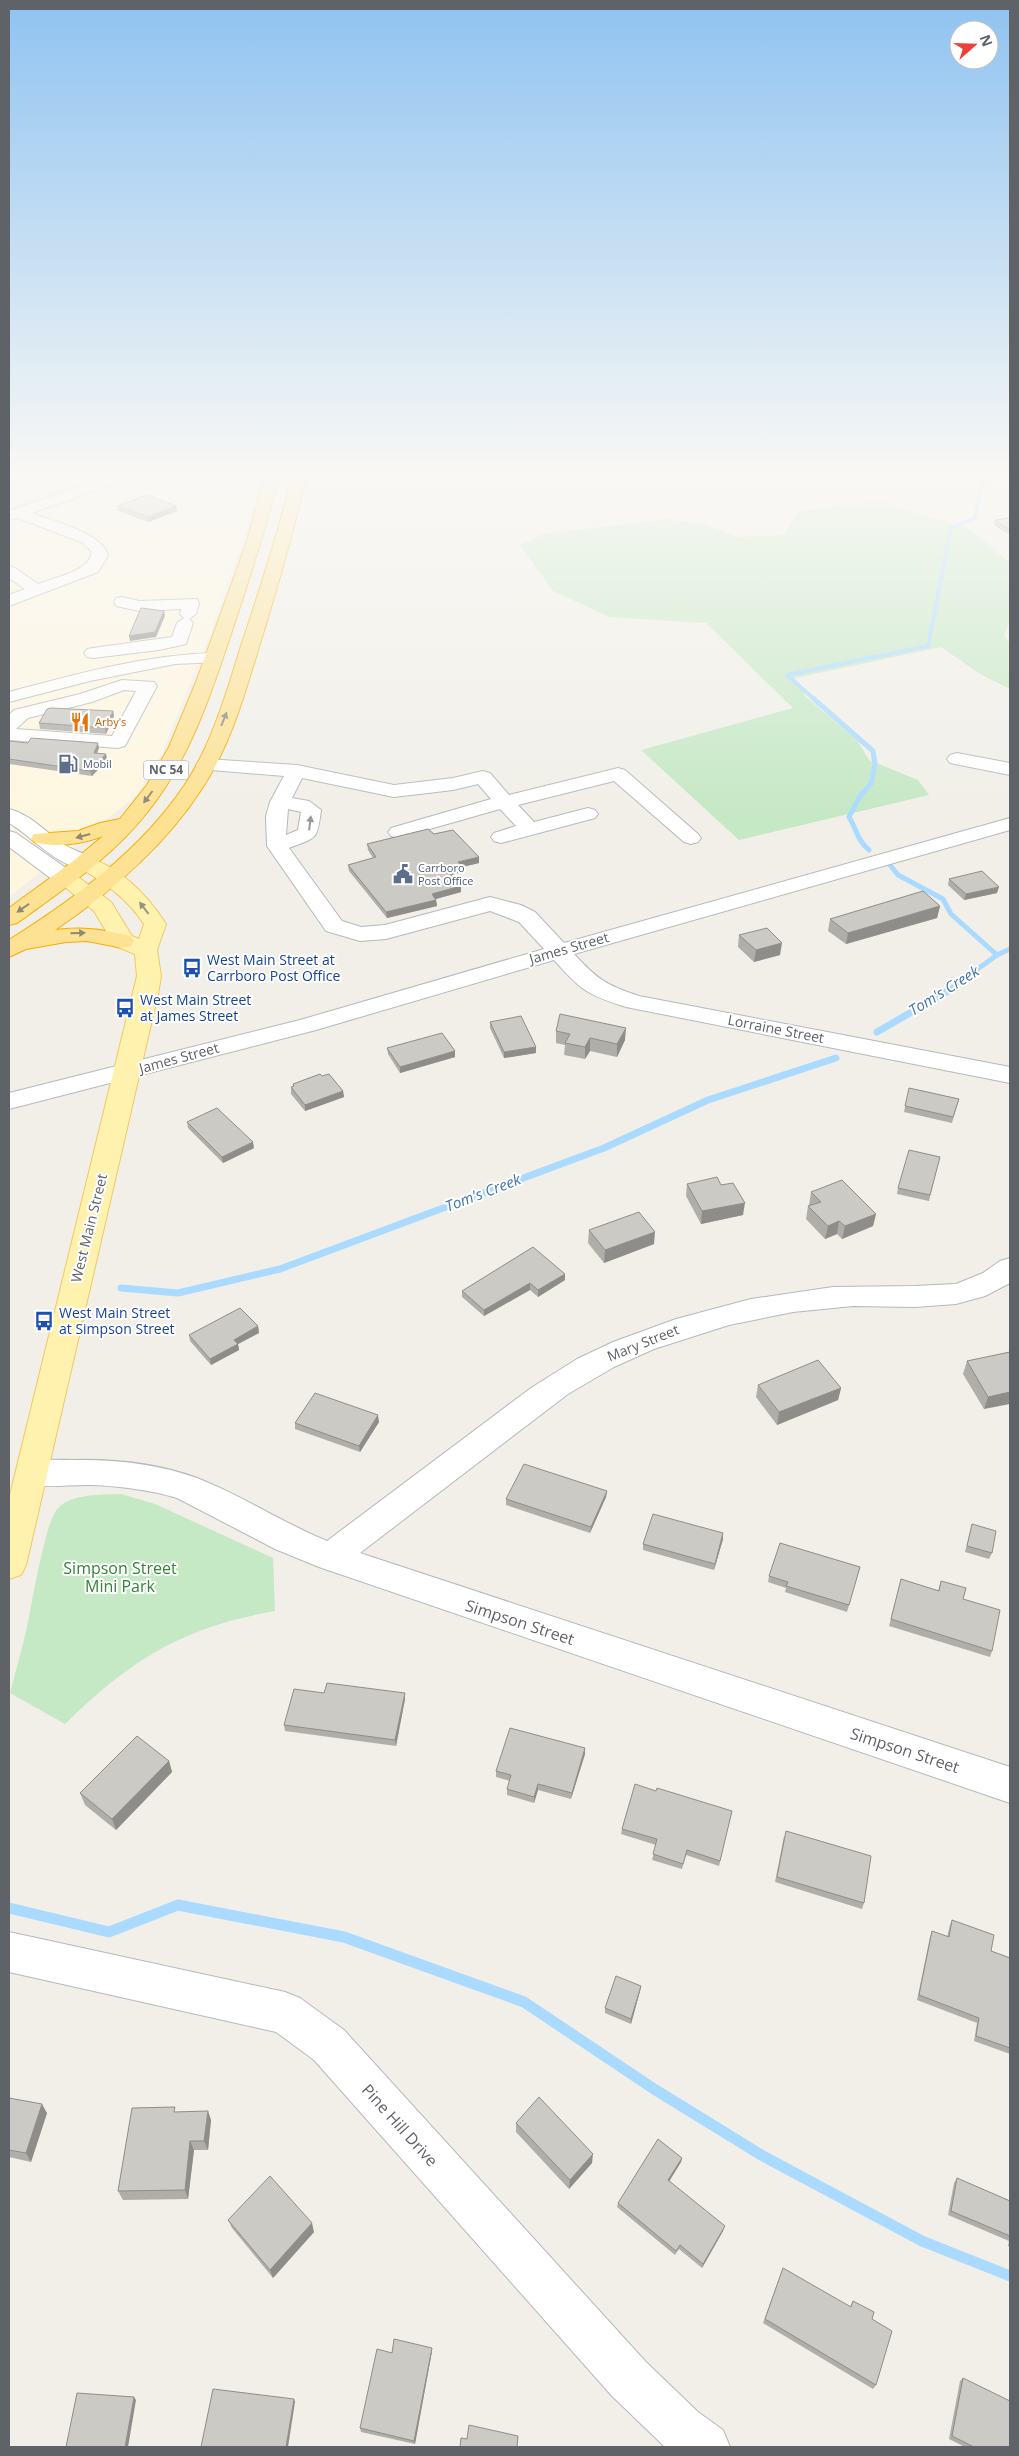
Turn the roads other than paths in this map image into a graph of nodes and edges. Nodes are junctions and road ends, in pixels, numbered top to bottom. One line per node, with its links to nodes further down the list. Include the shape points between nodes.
1 (32, 587): 5 (street)
2 (46, 587): 5 (street)
3 (239, 587): 9 (highway, NC 54)
4 (270, 587): 16 (highway, NC 54, one-way to 4, via 234,696)
5 (34, 591): 6 (street)
6 (9, 601)
7 (127, 603): 8 (street, via 191,603 180,640 159,647)
8 (93, 654)
9 (214, 658): 10 (street, via 175,659); 24 (highway, NC 54, one-way to 24, via 178,751 156,787)
10 (98, 674): 11 (street); 12 (street)
11 (108, 690): 13 (street, via 21,714); 14 (street, via 122,685 148,686 118,742)
12 (9, 697)
13 (9, 725)
14 (9, 734)
15 (957, 759): 17 (street)
16 (206, 765): 18 (street); 33 (highway, NC 54, via 176,811)
17 (1010, 769)
18 (297, 771): 19 (street); 20 (street, via 394,790 445,786 483,778)
19 (280, 802): 31 (street, via 274,828); 31 (street, one-way to 19, via 308,833 311,810 302,805)
20 (504, 802): 25 (street); 26 (street); 29 (street, via 618,774)
21 (588, 814): 25 (street)
22 (9, 815): 28 (street)
23 (1010, 824): 40 (street, James Street)
24 (124, 825): 28 (highway, one-way to 28, via 107,827 81,837); 32 (highway, NC 54)
25 (530, 829): 27 (street)
26 (398, 832)
27 (501, 837)
28 (41, 838): 32 (street)
29 (691, 838)
30 (13, 845): 34 (street)
31 (277, 846): 40 (street, Lorraine Street, via 334,926 344,931 360,934 386,932 490,904 527,916)
32 (85, 863): 33 (main road, West Main Street); 34 (highway, NC 54)
33 (110, 877): 35 (highway, NC 54); 39 (main road, West Main Street, one-way to 33, via 155,924 132,893)
34 (65, 878): 35 (main road); 36 (highway, NC 54, one-way to 36)
35 (88, 894): 37 (main road, via 103,907); 38 (highway, NC 54)
36 (9, 918)
37 (124, 940): 38 (highway, one-way to 37, via 75,933); 39 (main road)
38 (11, 949)
39 (146, 950): 41 (main road, West Main Street, via 149,976)
40 (557, 952): 41 (street, James Street, via 308,1025); 42 (street, Lorraine Street, via 588,984 634,1002)
41 (128, 1072): 43 (street, James Street); 45 (main road, West Main Street)
42 (1010, 1075)
43 (9, 1101)
44 (1010, 1268): 46 (street, Mary Street, via 987,1285 963,1293 853,1296 774,1304 707,1319 647,1340 558,1384)
45 (32, 1472): 46 (street, Simpson Street, via 88,1472 164,1481 187,1488 287,1539); 47 (main road, West Main Street)
46 (331, 1557): 48 (street, Simpson Street)
47 (9, 1565)
48 (1010, 1785)
49 (9, 1952): 50 (street, Pine Hill Drive, via 285,2013 293,2018 329,2045 629,2378 681,2429)
50 (706, 2447)

